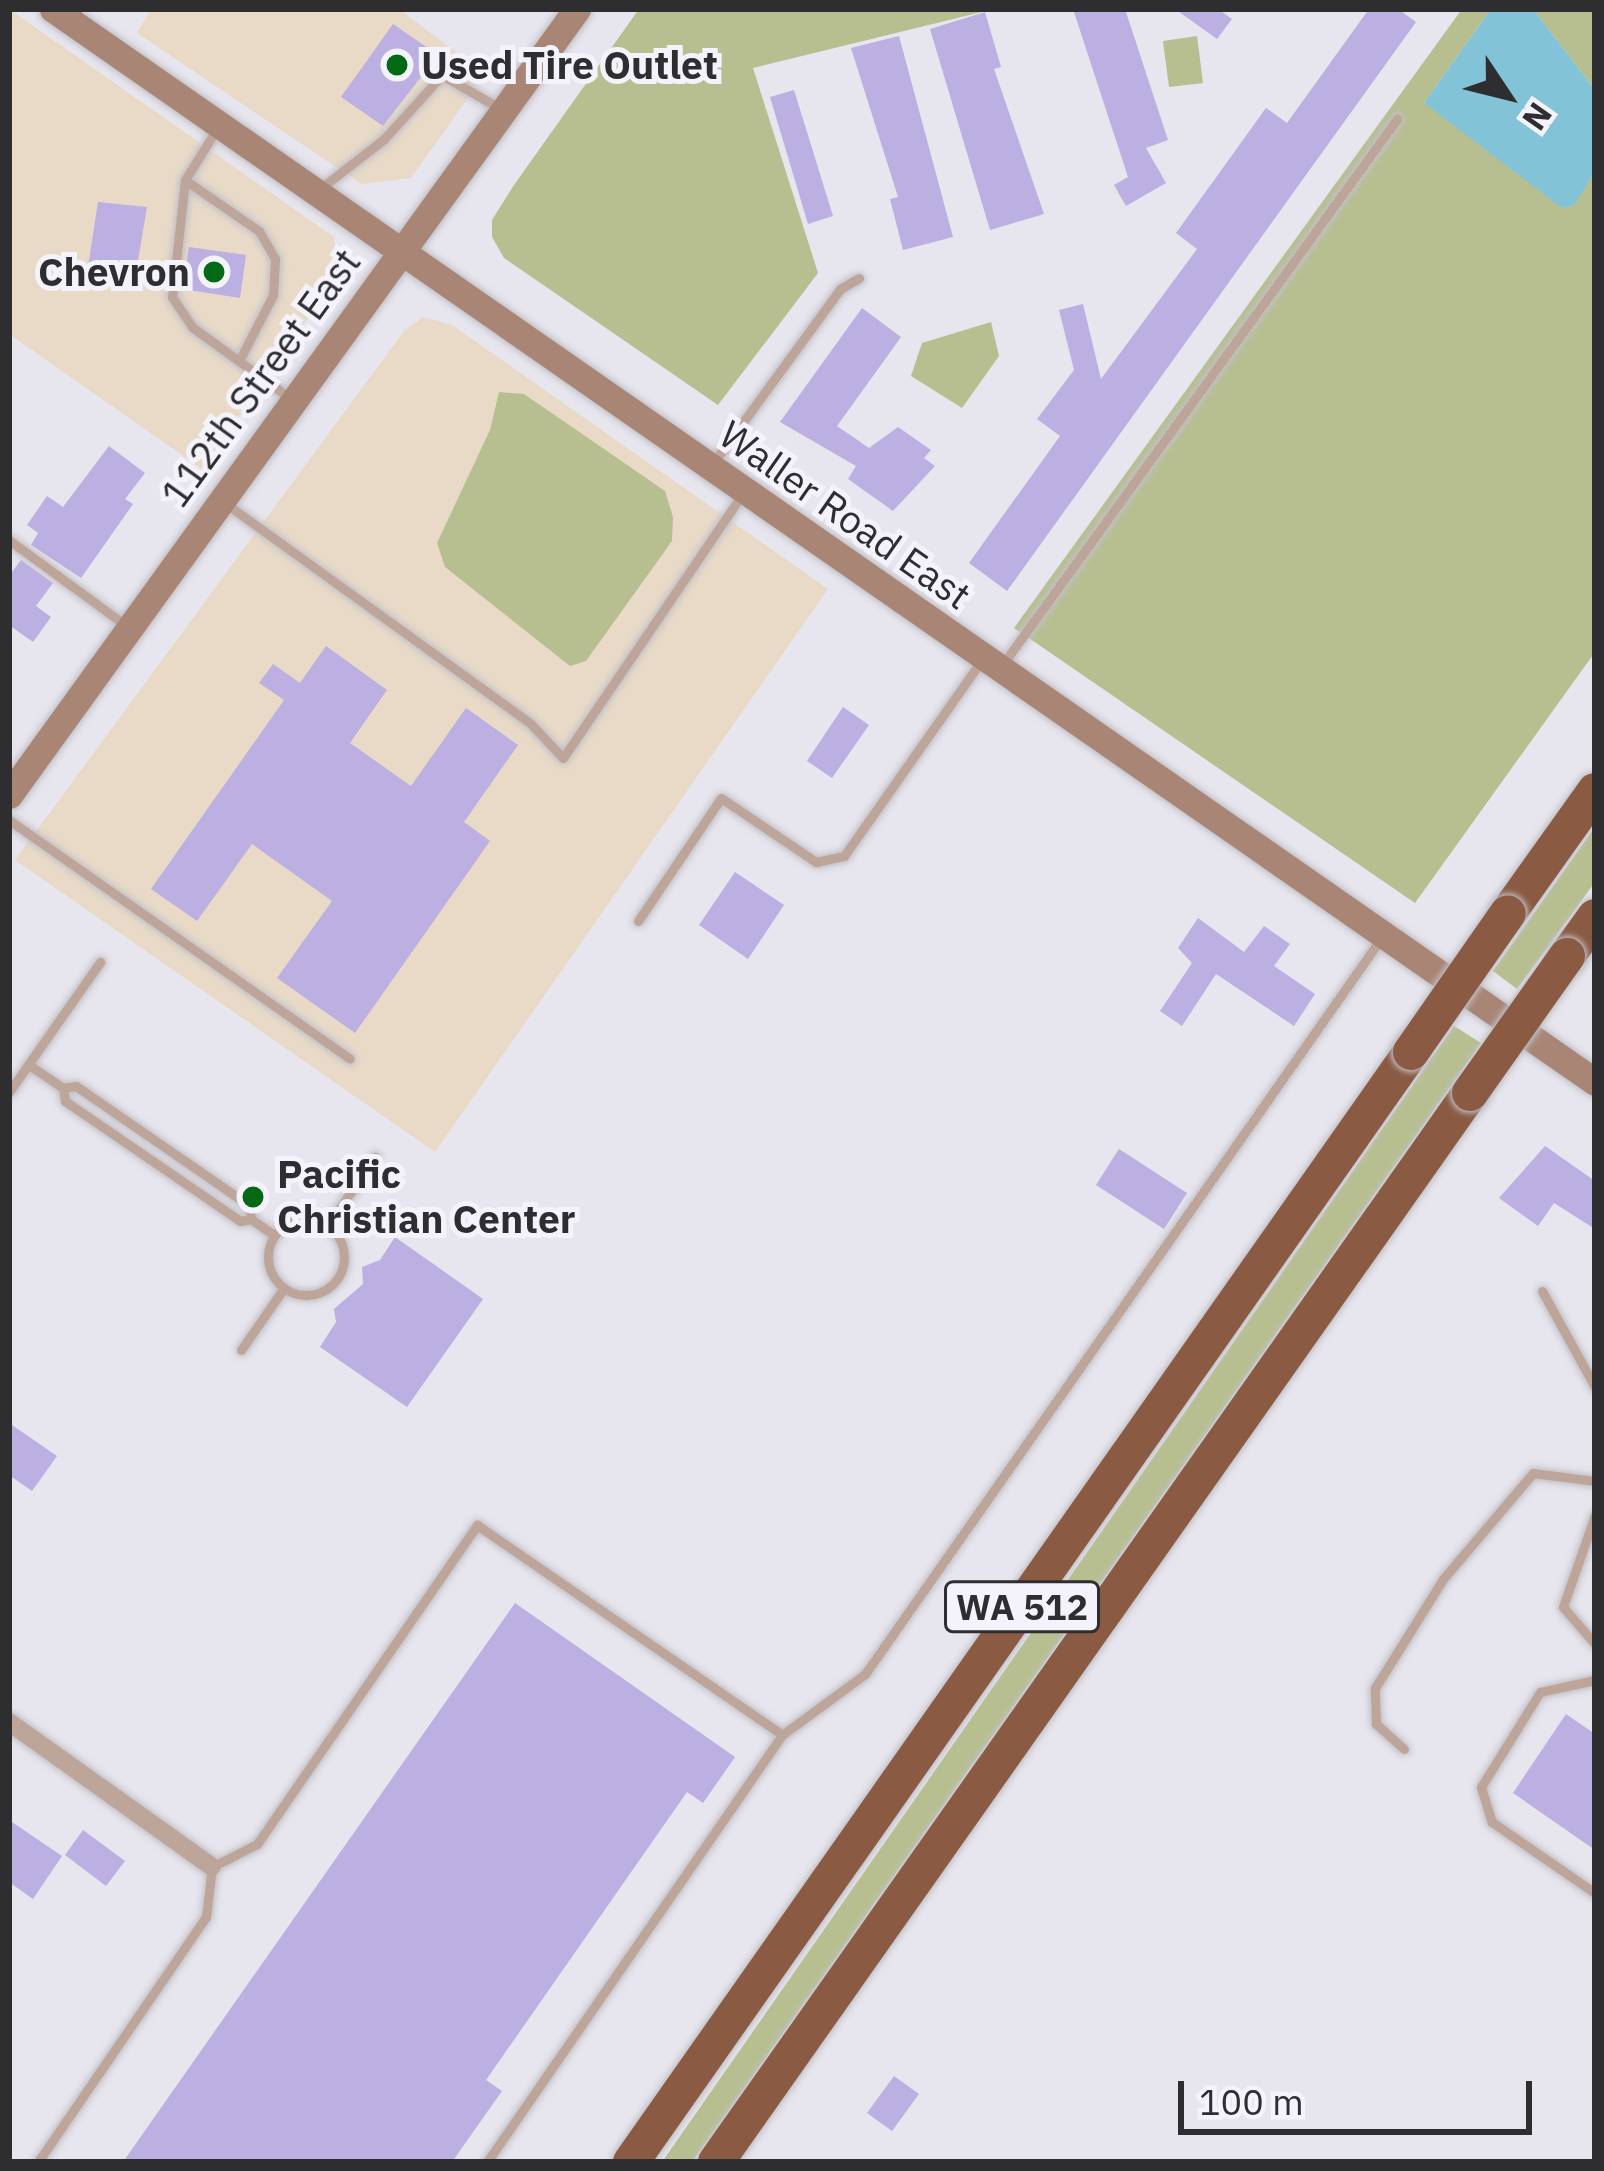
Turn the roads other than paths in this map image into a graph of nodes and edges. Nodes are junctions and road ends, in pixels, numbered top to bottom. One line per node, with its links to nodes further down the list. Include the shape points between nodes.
1 (53, 9): 5 (street, Waller Road East)
2 (578, 9): 3 (street, 112th Street East)
3 (506, 111): 7 (lane, via 442,75 384,139); 8 (street, 112th Street East)
4 (1397, 119): 17 (lane)
5 (219, 126): 6 (lane); 7 (street, Waller Road East)
6 (185, 180): 10 (lane, via 172,297 192,327); 10 (lane, via 259,231 275,259 273,295)
7 (315, 194): 8 (street, Waller Road East)
8 (399, 255): 11 (street, 112th Street East); 12 (street, Waller Road East)
9 (859, 278): 12 (lane, via 840,289)
10 (239, 361): 11 (lane)
11 (293, 401): 14 (street, 112th Street East)
12 (709, 469): 13 (street, Waller Road East)
13 (743, 493): 14 (lane, via 563,758 530,723); 17 (street, Waller Road East)
14 (220, 500): 16 (street, 112th Street East)
15 (9, 540): 16 (lane)
16 (128, 627): 19 (street, 112th Street East)
17 (991, 664): 22 (lane, via 844,856 816,862 721,798); 23 (street, Waller Road East)
18 (1595, 791): 49 (highway, WA 512, bridge)
19 (9, 795)
20 (9, 820): 25 (lane)
21 (1595, 917): 50 (highway, WA 512, bridge)
22 (638, 921)
23 (1383, 935): 27 (street, Waller Road East); 43 (lane, via 865,1673)
24 (100, 962): 26 (lane)
25 (350, 1058)
26 (29, 1065): 28 (lane); 29 (lane)
27 (1595, 1082)
28 (63, 1088): 31 (lane, via 65,1101 240,1221); 31 (lane, via 76,1086 250,1206)
29 (9, 1092)
30 (375, 1157): 32 (lane)
31 (251, 1219): 33 (lane)
32 (328, 1226): 33 (lane, via 293,1221); 34 (lane, via 342,1244 338,1279 307,1295)
33 (274, 1235): 34 (lane, via 269,1269)
34 (284, 1288): 36 (lane)
35 (1542, 1291): 37 (lane)
36 (241, 1349)
37 (1595, 1387)
38 (1595, 1481): 44 (lane, via 1533,1473 1443,1579 1375,1688 1376,1724)
39 (1595, 1514): 40 (lane, via 1563,1607)
40 (1595, 1644)
41 (1595, 1680): 46 (lane, via 1564,1681 1540,1693 1480,1787 1492,1822)
42 (9, 1722): 45 (street)
43 (782, 1735): 45 (lane, via 477,1525 256,1844); 48 (lane)
44 (1404, 1749)
45 (212, 1867): 47 (lane, via 206,1917)
46 (1595, 1892)
47 (38, 2162)
48 (487, 2162)
49 (631, 2162)
50 (716, 2162)

